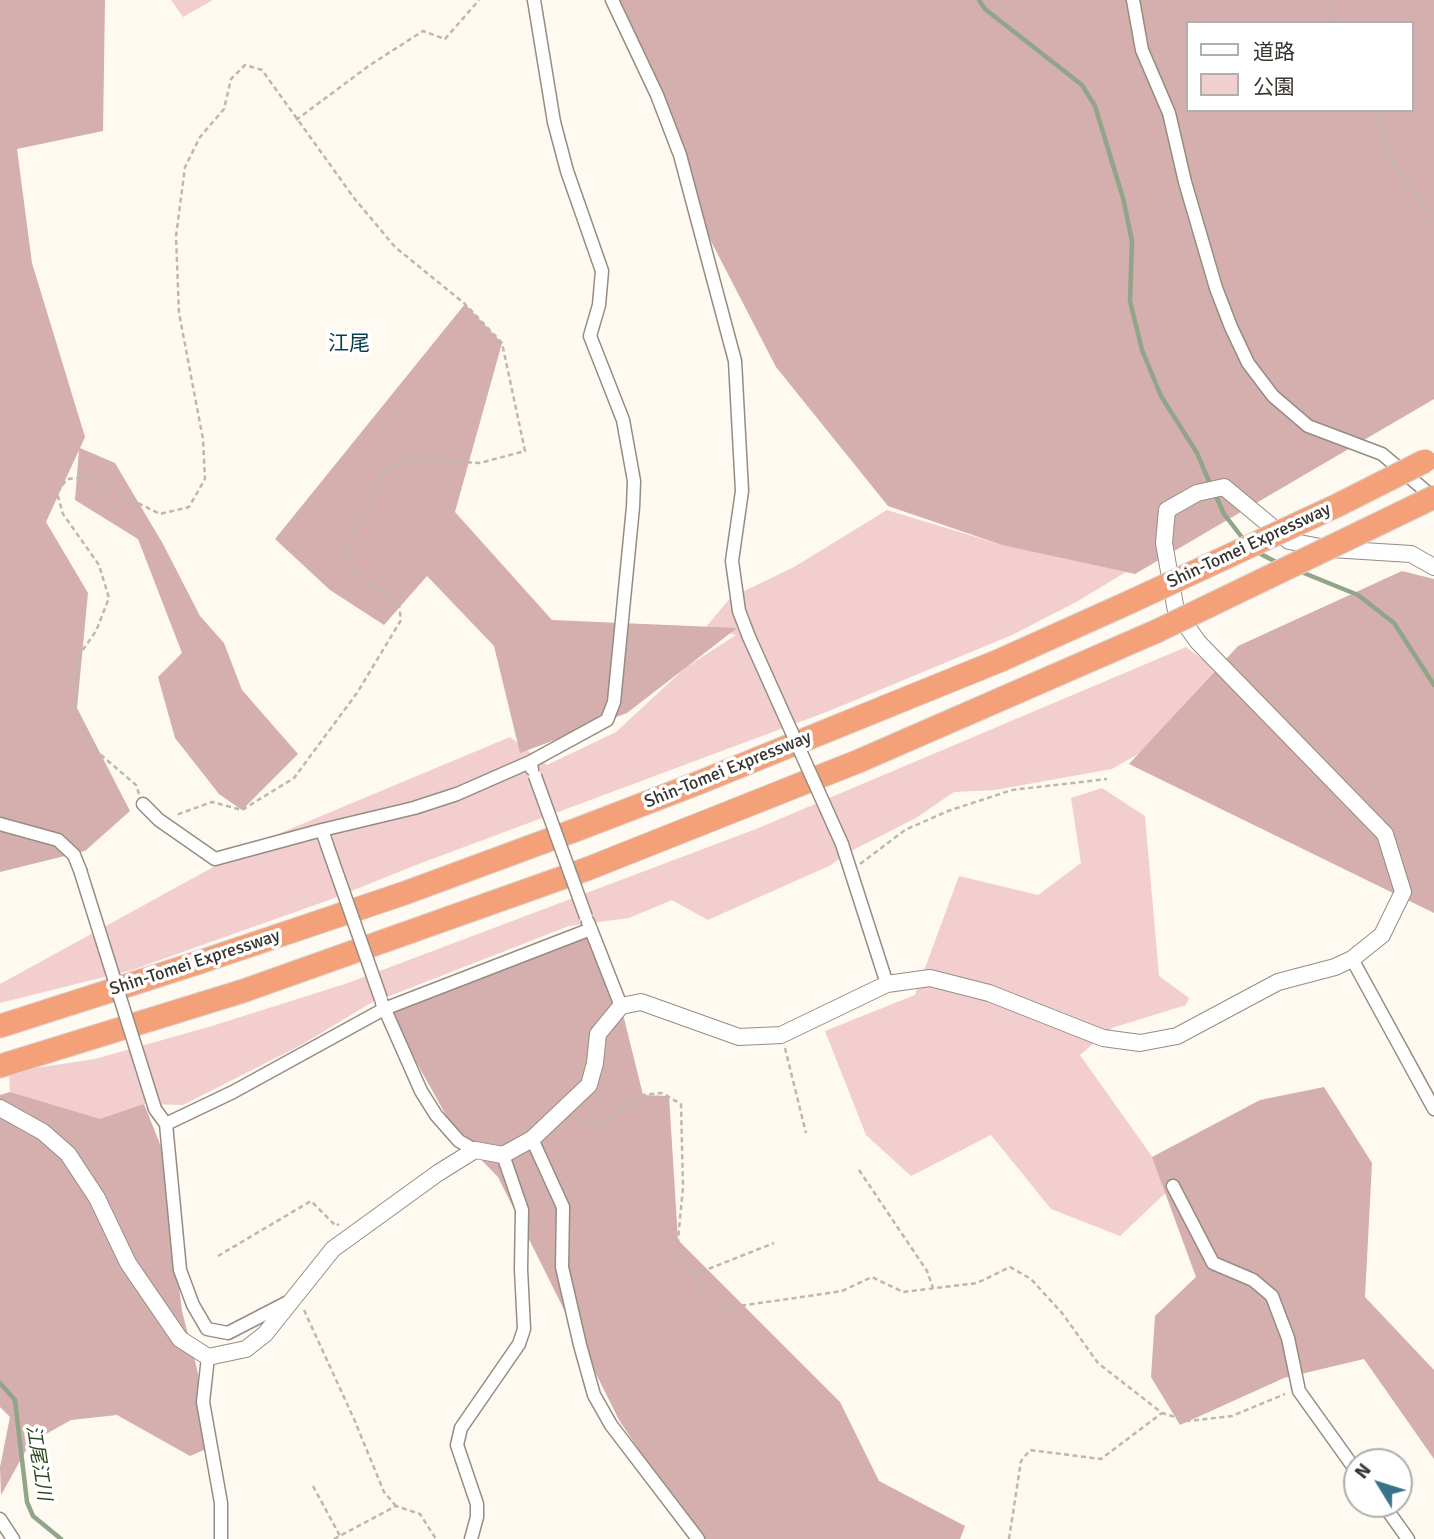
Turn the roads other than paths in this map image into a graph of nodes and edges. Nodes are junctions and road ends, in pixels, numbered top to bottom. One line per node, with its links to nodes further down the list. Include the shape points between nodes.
1 (534, 0): 7 (street, via 554,122 602,271 590,336 623,420 634,507 614,702 607,720)
2 (612, 0): 13 (street, bridge, via 680,155 735,361 742,491 733,561 739,611 842,844)
3 (1133, 0): 5 (street, via 1142,50 1169,113 1216,288 1248,363 1273,396 1308,426 1382,454)
4 (1429, 459): 16 (highway, Shin-Tomei Expressway, bridge, via 1130,602 864,716 405,893)
5 (1434, 498): 17 (highway, Shin-Tomei Expressway, bridge, via 1157,631 859,761 587,869 243,991)
6 (1434, 567): 12 (street, via 1411,554 1331,549 1289,541 1224,487 1197,493 1167,510 1164,543 1177,611 1198,642 1385,834 1403,892 1382,935)
7 (530, 762): 10 (street, via 457,794); 11 (street, bridge)
8 (143, 804): 10 (street, via 215,859)
9 (0, 824): 20 (street, bridge, via 58,840 74,855 155,1109)
10 (322, 830): 14 (street, bridge)
11 (589, 923): 14 (street); 15 (street)
12 (1352, 959): 13 (street, via 1278,982 1177,1036 1140,1043 1103,1038 989,993 930,978); 19 (street)
13 (887, 984): 15 (street, via 782,1035 739,1037 641,1002)
14 (383, 1004): 20 (street, via 233,1092); 22 (street, via 436,1115 459,1141)
15 (621, 1006): 21 (street, via 598,1034 589,1085)
16 (0, 1026)
17 (0, 1066)
18 (0, 1108): 26 (street, via 43,1132 68,1154 97,1198 128,1264 180,1339)
19 (1434, 1109)
20 (166, 1124): 25 (street, via 180,1270 207,1329 228,1334)
21 (532, 1139): 23 (street); 33 (street, via 563,1208 562,1267 594,1395 617,1433)
22 (475, 1150): 23 (street); 25 (street, via 333,1249)
23 (503, 1155): 32 (street, via 522,1210 524,1329 519,1344 461,1427 457,1445 477,1504)
24 (1173, 1186): 27 (street, via 1213,1264 1253,1280 1272,1296 1288,1338 1298,1391)
25 (294, 1297): 26 (street, via 265,1334 246,1349)
26 (208, 1357): 31 (street, via 203,1402 221,1503)
27 (1343, 1453)
28 (1393, 1518): 34 (street)
29 (0, 1519): 30 (street)
30 (13, 1539)
31 (221, 1539)
32 (471, 1539)
33 (698, 1539)
34 (1408, 1539)

